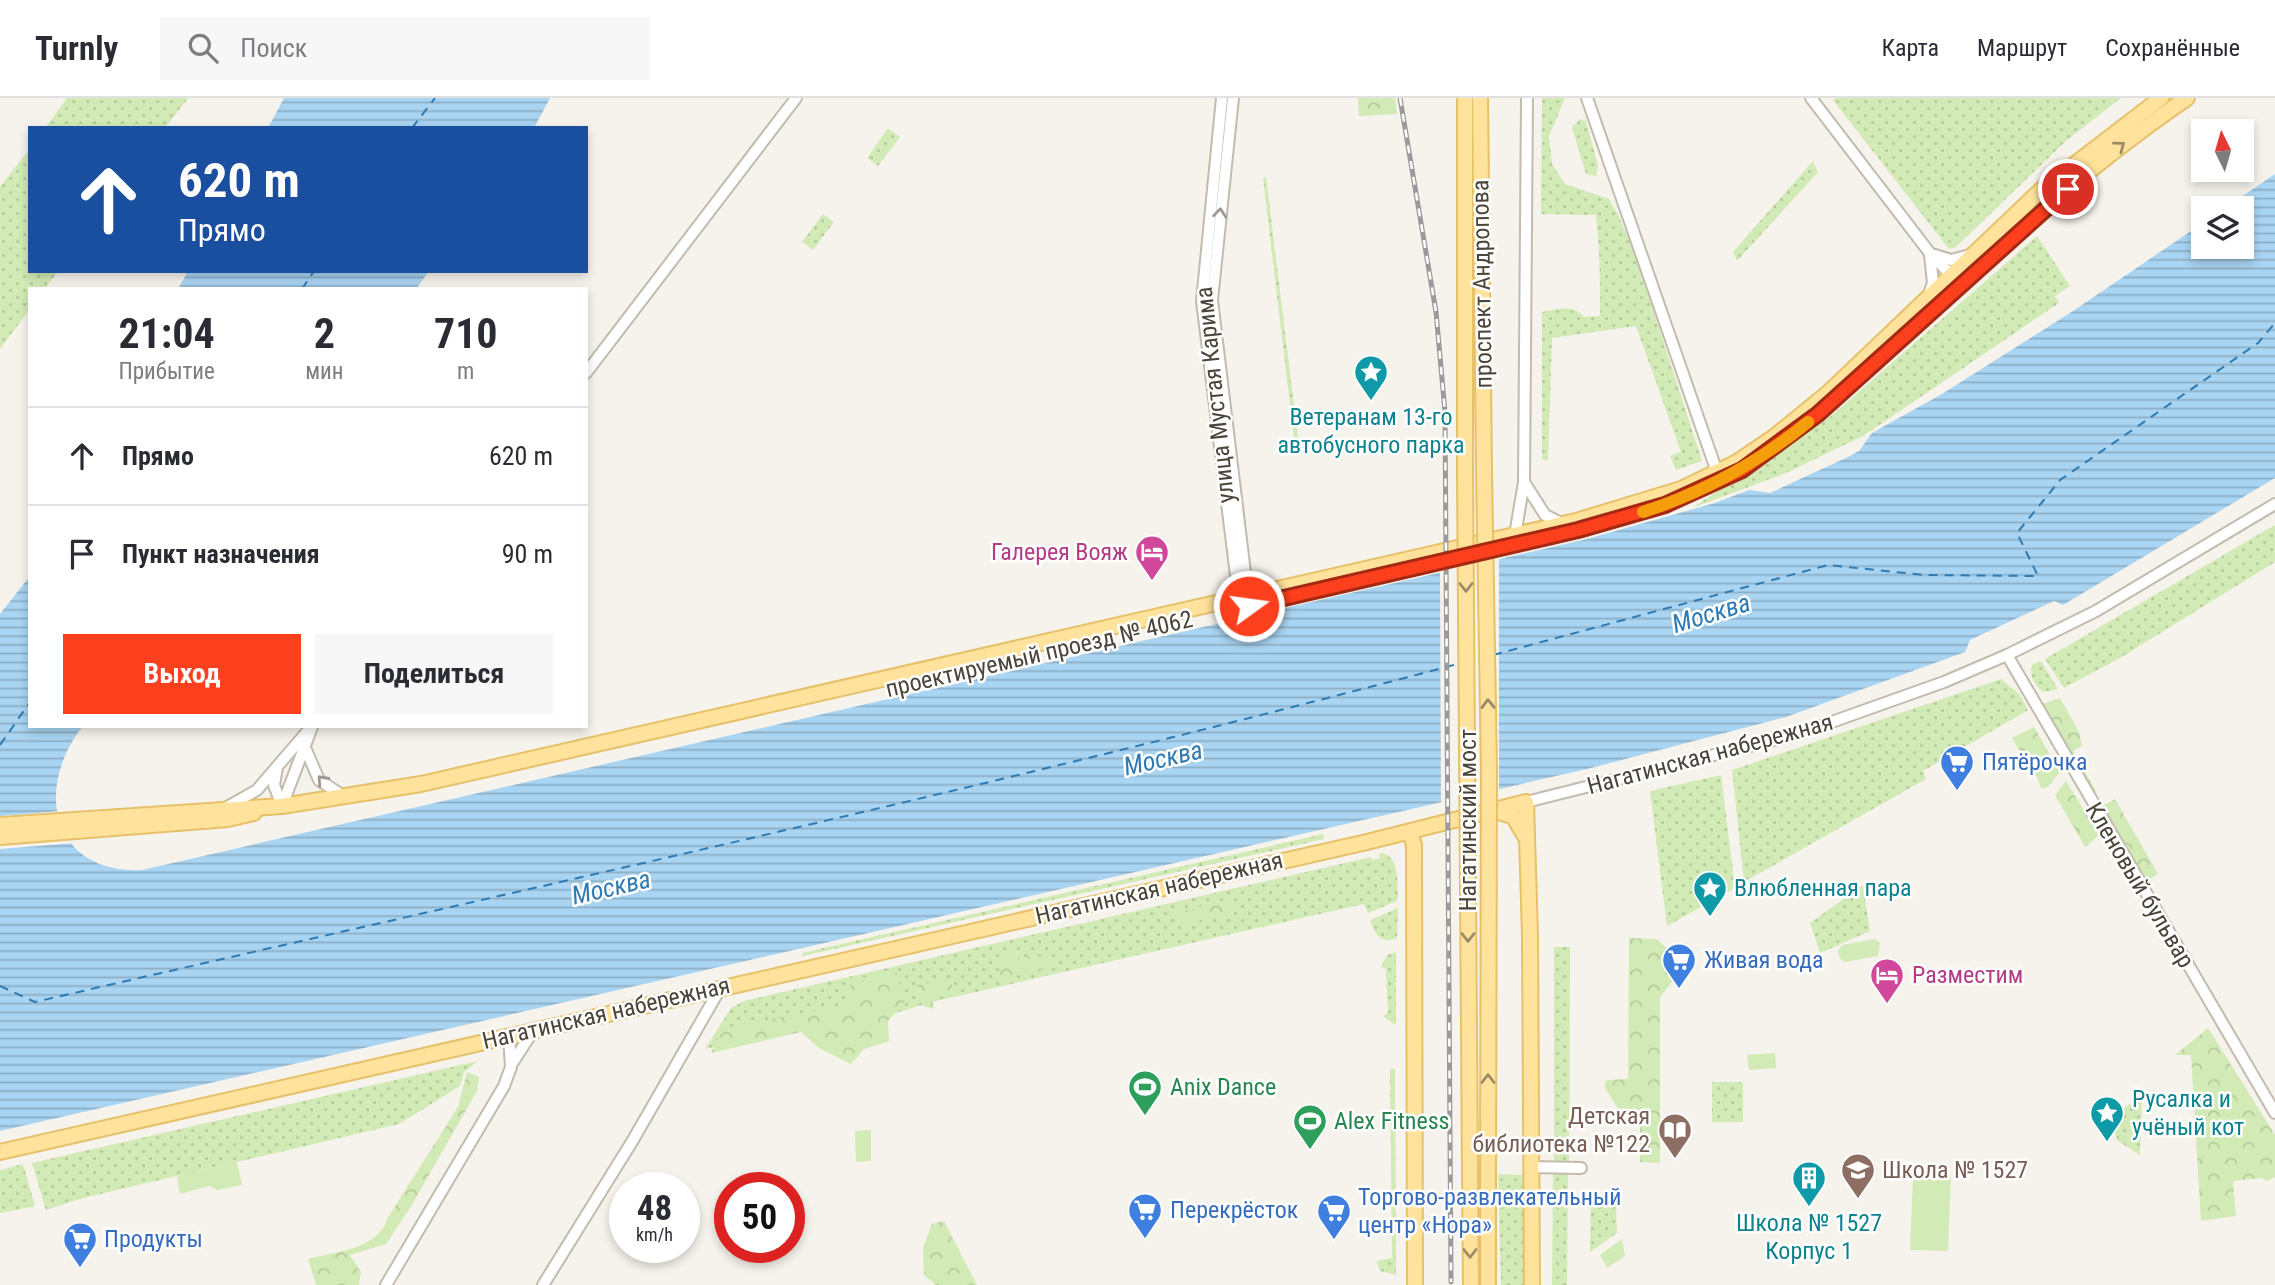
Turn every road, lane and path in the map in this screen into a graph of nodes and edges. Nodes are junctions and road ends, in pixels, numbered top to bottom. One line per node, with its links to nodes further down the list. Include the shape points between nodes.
1 (796, 98): 16 (street)
2 (1222, 98): 24 (street, улица Мустая Карима, via 1202,301)
3 (1233, 98): 24 (street, улица Мустая Карима, one-way to 3, via 1212,300)
4 (1465, 98): 17 (main road, проспект Андропова)
5 (1527, 98): 20 (street)
6 (1587, 98): 19 (street)
7 (1811, 98): 11 (street)
8 (2161, 98): 12 (main road, проектируемый проезд № 4062, via 2040,191)
9 (2186, 98): 13 (main road, проектируемый проезд № 4062, one-way to 9, via 2101,161)
10 (1481, 101): 18 (main road, проспект Андропова)
11 (1929, 252): 12 (street, via 1951,260); 14 (street); 15 (street, via 1933,275)
12 (1972, 254): 14 (main road, проектируемый проезд № 4062)
13 (1976, 271): 14 (street); 24 (main road, проектируемый проезд № 4062, via 1800,429 1742,470 1685,498 1578,530)
14 (1954, 273): 15 (main road, проектируемый проезд № 4062)
15 (1928, 298): 19 (main road, проектируемый проезд № 4062, via 1812,407)
16 (588, 370)
17 (1465, 469): 53 (main road, Нагатинский мост, one-way to 53, bridge)
18 (1484, 470): 54 (main road, Нагатинский мост, one-way to 18, bridge)
19 (1717, 472): 22 (main road, проектируемый проезд № 4062, via 1662,496)
20 (1524, 482): 22 (street, via 1545,515); 23 (street)
21 (2275, 504): 25 (street, Нагатинская набережная, via 2096,611)
22 (1563, 524): 23 (main road, проектируемый проезд № 4062)
23 (1514, 535): 24 (main road, проектируемый проезд № 4062)
24 (1243, 603): 30 (main road, проектируемый проезд № 4062, via 774,715 640,734)
25 (2007, 656): 31 (street, Нагатинская набережная, via 1798,734); 46 (street, Кленовый бульвар)
26 (310, 728): 29 (street)
27 (312, 728): 28 (street)
28 (306, 750): 30 (street, one-way to 28, via 337,795 320,780); 32 (street)
29 (276, 767): 32 (street, via 274,785); 33 (street, via 257,790)
30 (349, 797): 32 (main road, проектируемый проезд № 4062)
31 (1526, 802): 34 (main road, Нагатинская набережная); 39 (main road)
32 (282, 806): 33 (main road, проектируемый проезд № 4062); 35 (main road, проектируемый проезд № 4062, via 228,819)
33 (227, 807): 35 (main road, проектируемый проезд № 4062)
34 (1492, 811): 37 (main road, Нагатинская набережная); 39 (main road, via 1513,816)
35 (176, 817): 36 (main road); 38 (main road)
36 (0, 825)
37 (1410, 832): 40 (main road, Нагатинская набережная); 52 (main road, via 1416,938)
38 (0, 837)
39 (1527, 841): 48 (main road)
40 (721, 987): 41 (main road, Нагатинская набережная); 42 (street)
41 (701, 991): 42 (street); 43 (main road, Нагатинская набережная)
42 (704, 1017): 51 (street)
43 (534, 1029): 44 (main road, Нагатинская набережная); 45 (street)
44 (509, 1035): 45 (street); 47 (main road, Нагатинская набережная)
45 (511, 1067): 50 (street)
46 (2275, 1113)
47 (0, 1152)
48 (1531, 1167): 49 (street); 55 (main road)
49 (1581, 1168)
50 (386, 1285)
51 (543, 1285)
52 (1415, 1285)
53 (1471, 1285)
54 (1489, 1285)
55 (1532, 1285)

